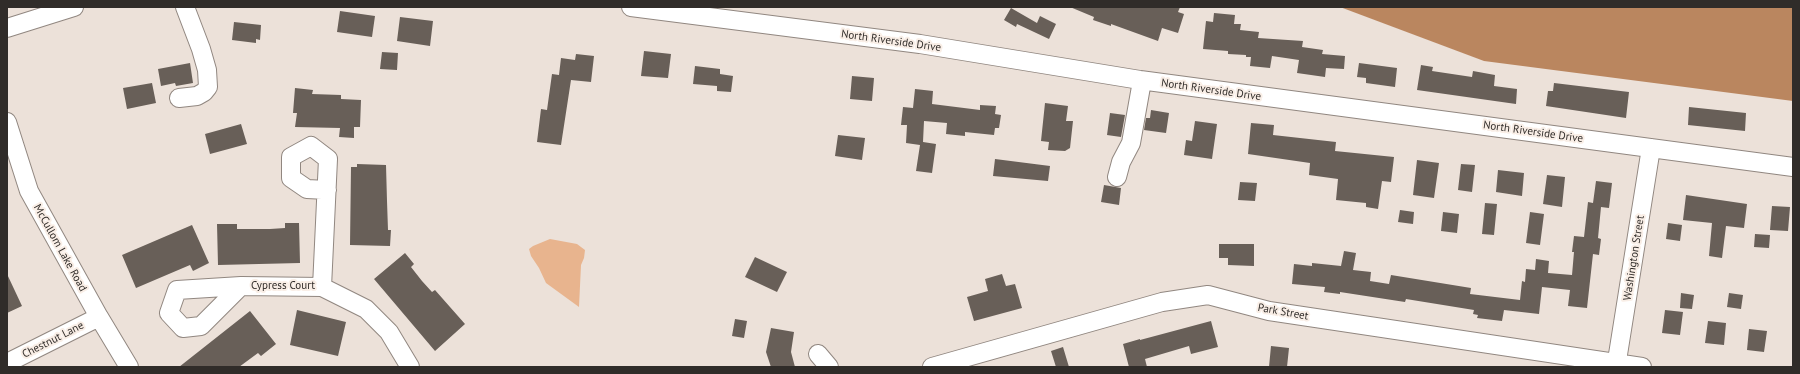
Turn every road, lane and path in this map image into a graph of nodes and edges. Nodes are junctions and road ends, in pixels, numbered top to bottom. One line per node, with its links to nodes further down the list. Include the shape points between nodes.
1 (74, 7): 4 (street)
2 (185, 7): 6 (street, via 201,49 207,70 208,87 197,96)
3 (635, 7): 5 (street, North Riverside Drive, via 920,44)
4 (7, 28)
5 (1142, 81): 8 (street, North Riverside Drive); 10 (street, via 1131,143 1121,162)
6 (179, 98)
7 (7, 122): 14 (street, McCullom Lake Road, via 29,191)
8 (1651, 148): 9 (street, North Riverside Drive); 16 (street, Washington Street)
9 (1793, 167)
10 (1118, 177)
11 (327, 190): 13 (street)
12 (241, 286): 13 (street, Cypress Court)
13 (322, 286): 18 (street, Cypress Court, via 366,309 389,332)
14 (99, 317): 15 (street, Chestnut Lane); 17 (street, McCullom Lake Road)
15 (7, 363)
16 (1617, 365): 19 (street, Park Street, via 1269,311 1208,295 1162,302); 20 (street, Park Street)
17 (129, 367)
18 (410, 367)
19 (932, 367)
20 (1642, 367)

